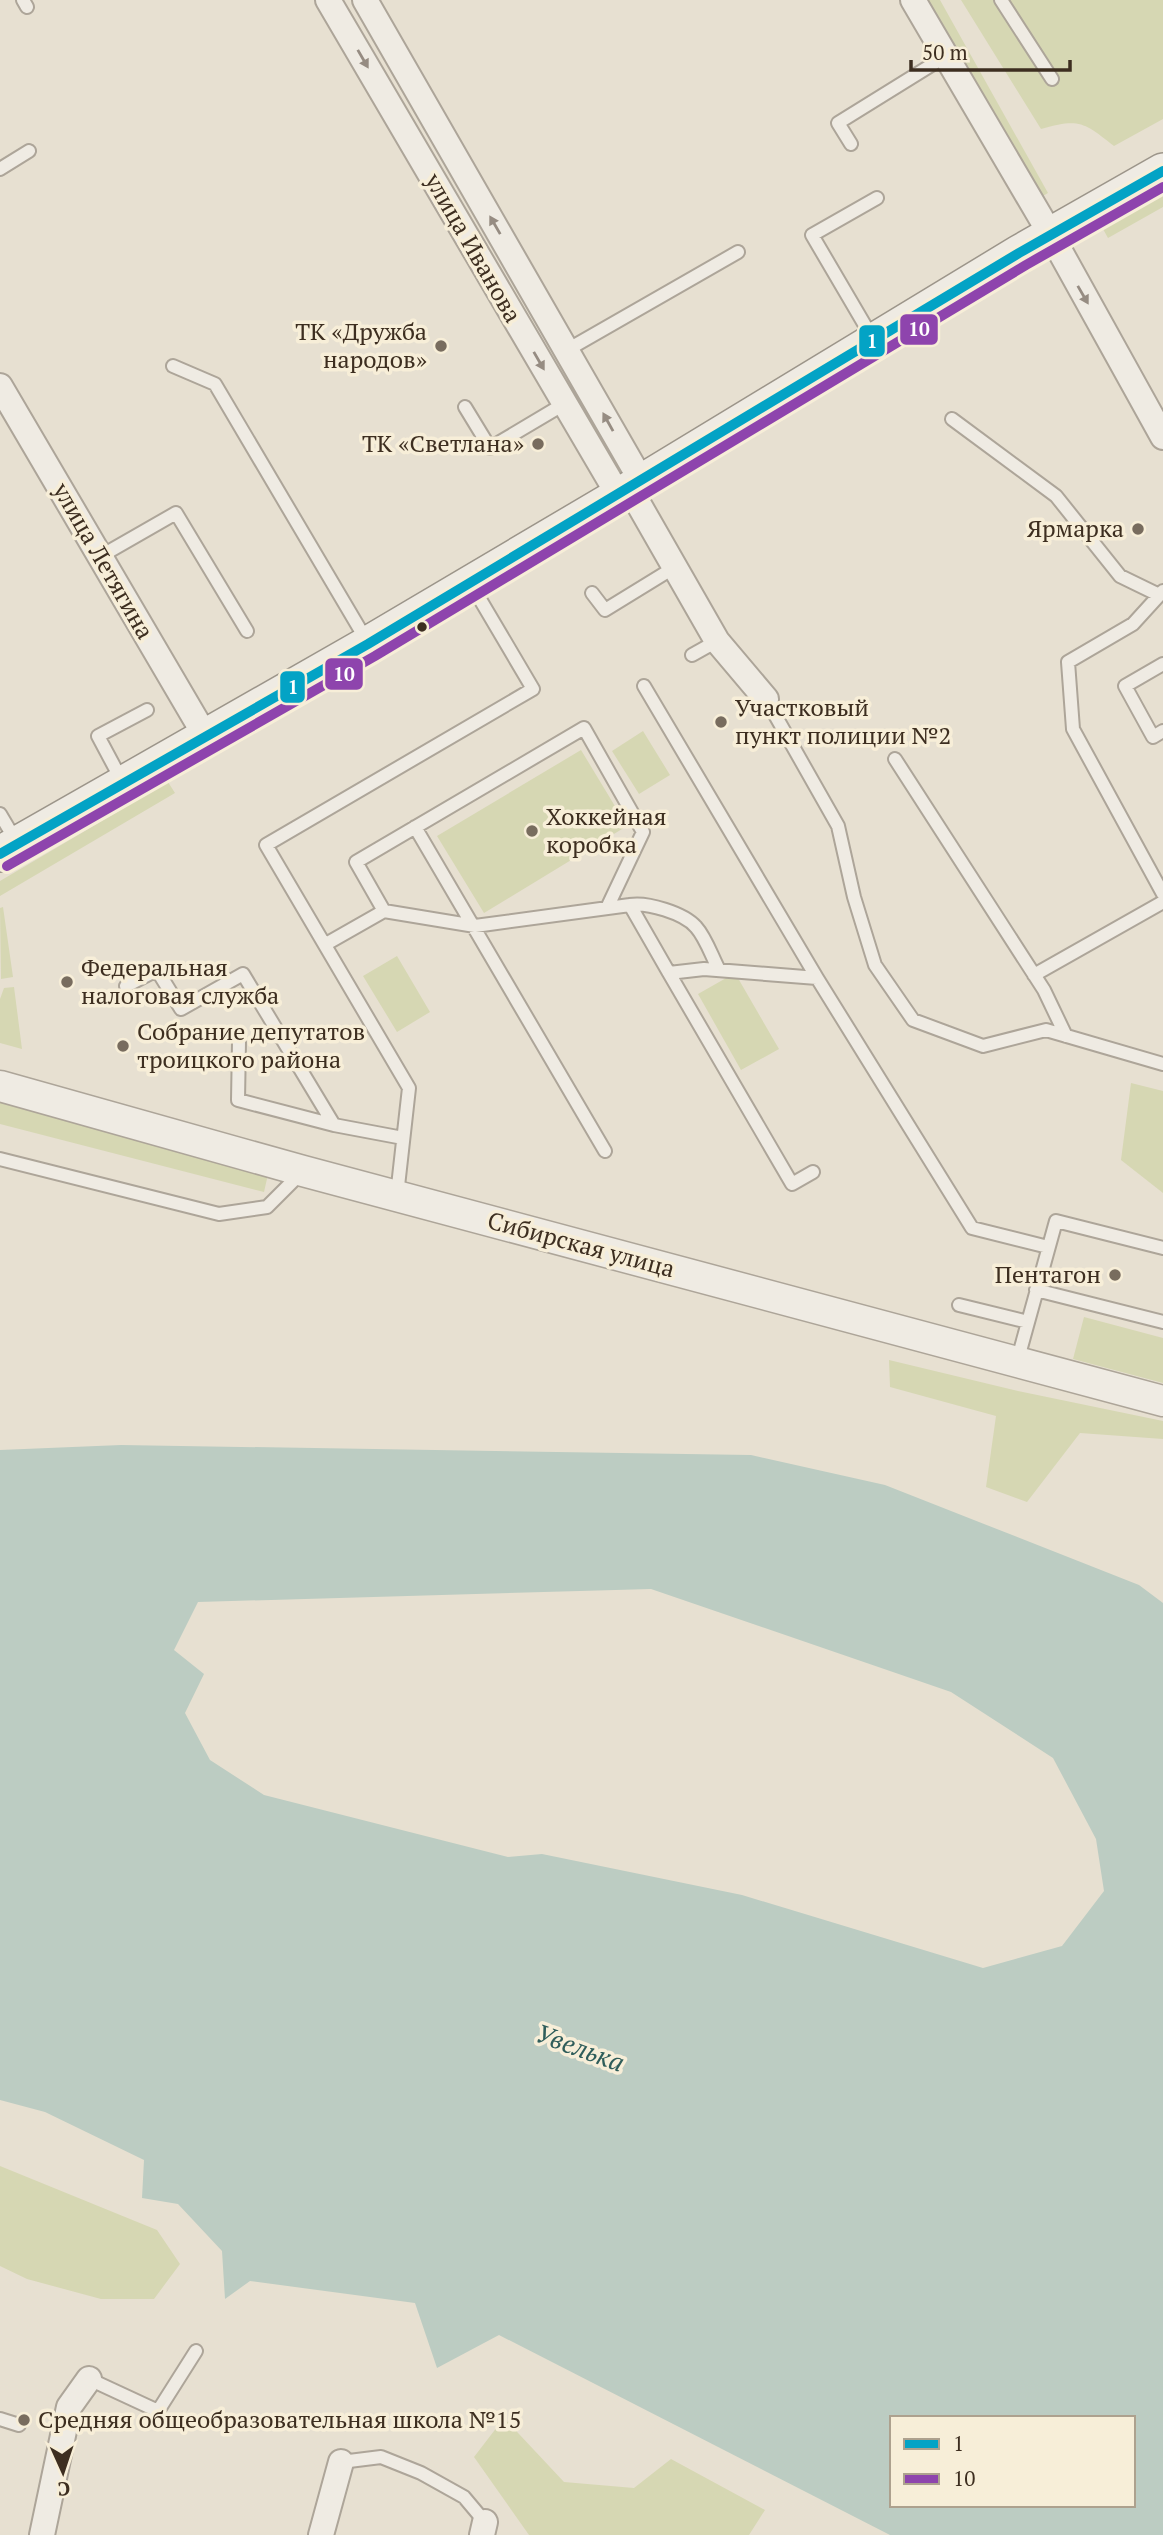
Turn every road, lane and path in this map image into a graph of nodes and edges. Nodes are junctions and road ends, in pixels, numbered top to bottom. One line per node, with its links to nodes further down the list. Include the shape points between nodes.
1 (328, 0): 18 (street, улица Иванова, one-way to 18)
2 (365, 0): 15 (street, улица Иванова, one-way to 2)
3 (913, 0): 5 (street)
4 (1001, 0): 6 (lane)
5 (946, 56): 7 (lane, via 838,123); 12 (street)
6 (1052, 79)
7 (851, 144)
8 (29, 151): 9 (lane)
9 (0, 169)
10 (1163, 171): 12 (main road)
11 (877, 198): 14 (lane, via 812,236)
12 (1051, 235): 14 (main road); 21 (street, one-way to 21)
13 (738, 253): 15 (lane)
14 (873, 340): 22 (main road)
15 (567, 350): 22 (street, улица Иванова, one-way to 15)
16 (173, 366): 30 (lane, via 215,384)
17 (2, 395): 23 (street, улица Летягина)
18 (564, 404): 19 (lane, via 490,448); 22 (street, улица Иванова)
19 (465, 407)
20 (953, 419): 27 (lane, via 1056,496 1120,576)
21 (1163, 437)
22 (630, 489): 24 (street, улица Иванова); 25 (main road)
23 (101, 556): 28 (lane, via 176,513); 37 (street, улица Летягина)
24 (675, 567): 26 (lane, via 605,610); 29 (street, улица Иванова)
25 (471, 583): 30 (main road); 49 (lane, via 533,689 267,845)
26 (593, 593)
27 (1160, 593): 43 (lane, via 1133,624 1068,662 1073,729)
28 (247, 631)
29 (717, 641): 31 (lane); 34 (street, улица Иванова)
30 (368, 644): 37 (main road)
31 (692, 655)
32 (1163, 664): 36 (lane, via 1125,686 1153,737)
33 (644, 686): 53 (lane)
34 (766, 699): 55 (lane, via 838,826 875,965 913,1020 983,1046 1046,1030)
35 (147, 710): 39 (lane, via 98,736)
36 (1163, 731)
37 (206, 737): 39 (main road)
38 (895, 759): 52 (lane)
39 (124, 784): 42 (main road)
40 (0, 814): 42 (lane)
41 (415, 827): 46 (lane, via 584,729 643,832); 47 (lane, via 356,862); 48 (lane)
42 (9, 849)
43 (1163, 894)
44 (1163, 902): 52 (lane)
45 (630, 905): 46 (lane); 50 (lane, via 643,902 695,926); 51 (lane)
46 (607, 908): 48 (lane)
47 (384, 911): 48 (lane); 49 (lane)
48 (475, 926): 61 (lane)
49 (326, 944): 60 (lane, via 409,1088)
50 (719, 970): 51 (lane); 53 (lane)
51 (669, 972): 64 (lane, via 792,1184)
52 (1034, 975): 55 (lane)
53 (817, 978): 66 (lane, via 972,1228)
54 (126, 986): 59 (lane, via 157,970 181,1009 243,974)
55 (1066, 1036): 57 (lane)
56 (239, 1042): 59 (lane, via 238,1100)
57 (1163, 1064)
58 (0, 1086): 63 (street, Сибирская улица)
59 (334, 1125): 60 (lane)
60 (403, 1138): 65 (lane)
61 (605, 1151)
62 (0, 1159): 63 (lane, via 219,1214 267,1207)
63 (303, 1171): 65 (street, Сибирская улица)
64 (813, 1172)
65 (397, 1195): 72 (street, Сибирская улица)
66 (1048, 1247): 67 (lane, via 1056,1221); 68 (lane)
67 (1163, 1248)
68 (1037, 1290): 70 (lane); 71 (lane)
69 (959, 1305): 70 (lane)
70 (1028, 1322): 72 (lane)
71 (1163, 1322)
72 (1017, 1362): 73 (street, Сибирская улица)
73 (1163, 1401)
74 (196, 2351): 75 (lane, via 158,2411)
75 (89, 2379): 80 (street, via 69,2407)
76 (0, 2419): 77 (lane)
77 (19, 2425)
78 (341, 2462): 79 (lane, via 381,2457 421,2473 464,2497); 81 (street)
79 (484, 2528)
80 (43, 2535)
81 (321, 2535)

